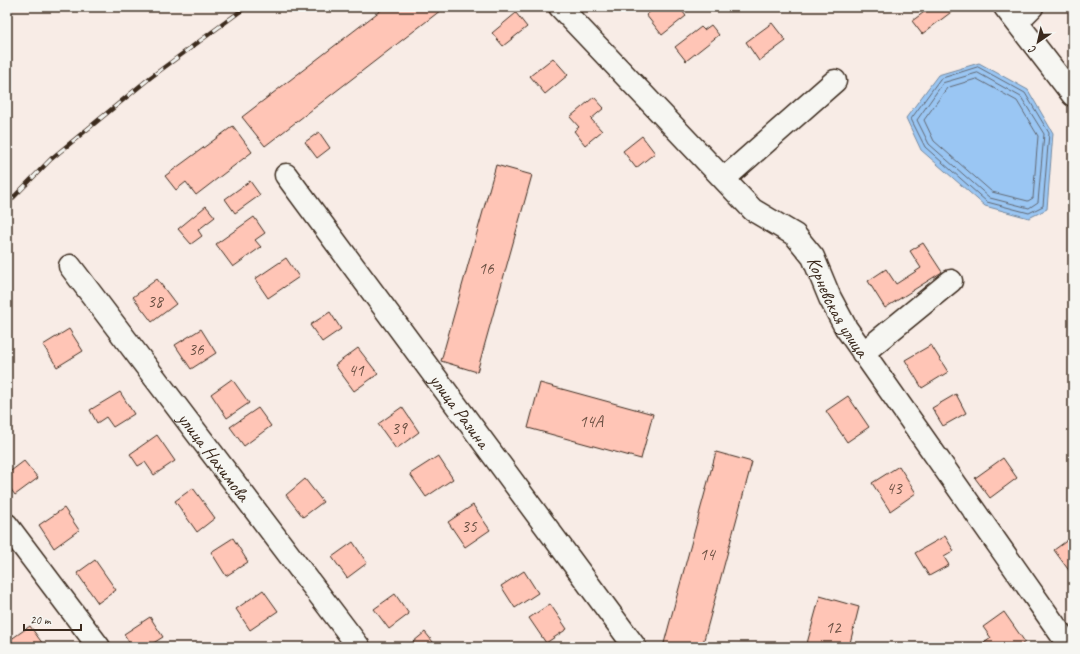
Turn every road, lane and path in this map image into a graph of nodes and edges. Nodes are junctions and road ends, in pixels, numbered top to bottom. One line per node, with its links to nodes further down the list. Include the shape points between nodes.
1 (560, 7): 6 (street, Корневская улица)
2 (1018, 12): 4 (street)
3 (835, 80): 6 (street)
4 (1073, 95)
5 (286, 175): 13 (street, улица Разина)
6 (725, 178): 9 (street, Корневская улица, via 753,210 795,235 813,256 830,298 846,328)
7 (70, 266): 12 (street, улица Нахимова)
8 (951, 281): 9 (street)
9 (864, 353): 14 (street, Корневская улица)
10 (7, 525): 11 (street)
11 (99, 647)
12 (359, 647)
13 (635, 647)
14 (1070, 647)

